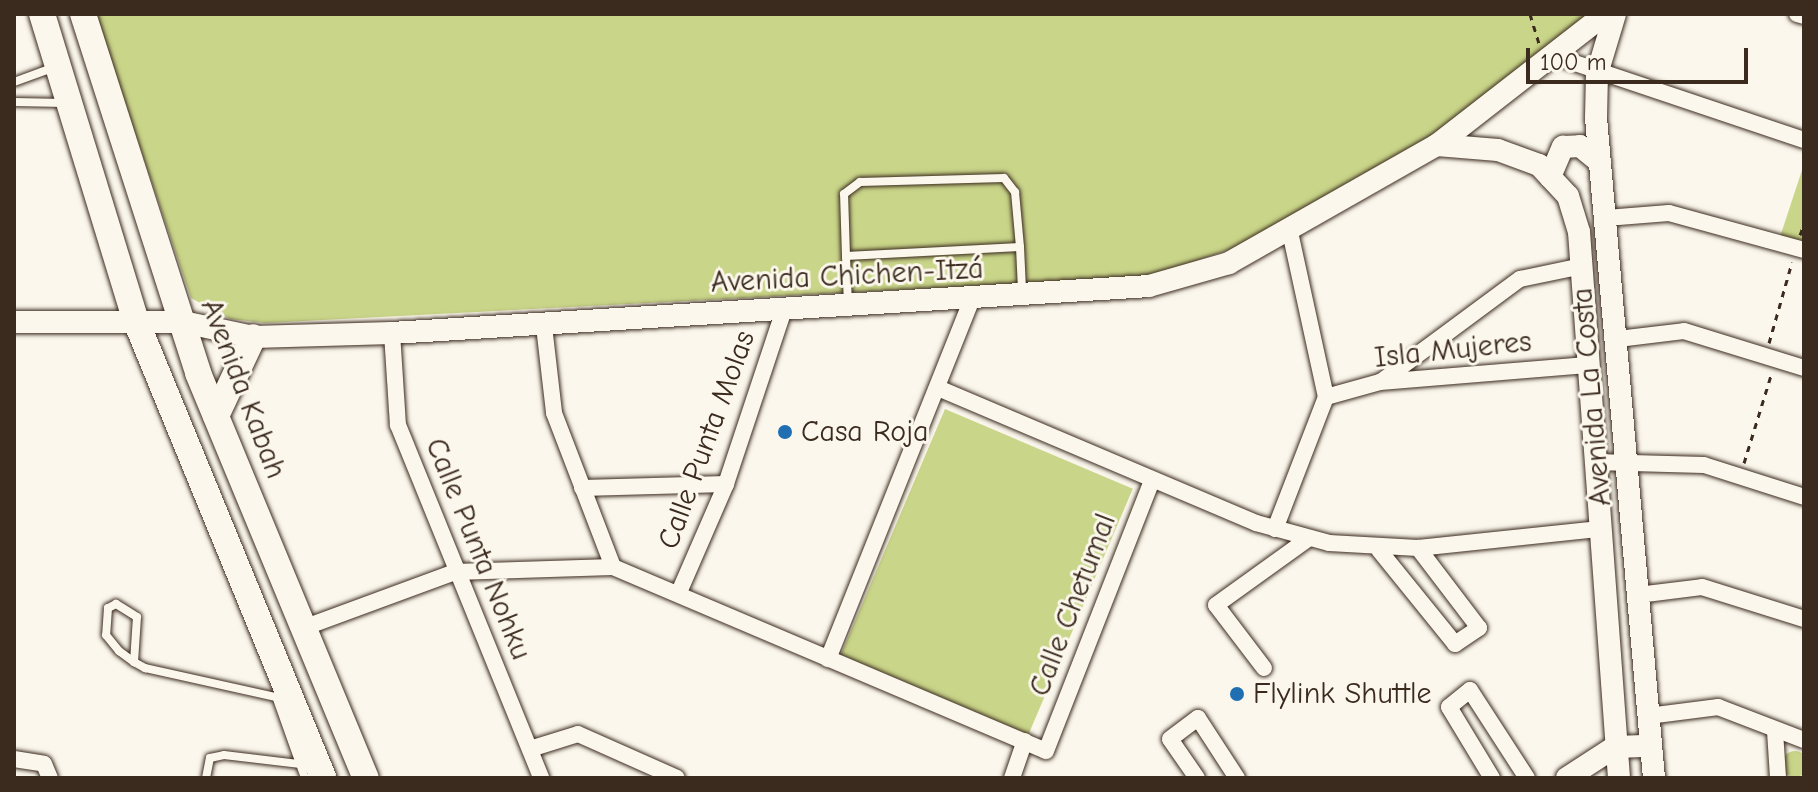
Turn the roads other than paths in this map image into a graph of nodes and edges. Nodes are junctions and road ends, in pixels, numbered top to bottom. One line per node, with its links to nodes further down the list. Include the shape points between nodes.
1 (42, 14): 8 (main road)
2 (83, 14): 29 (main road, Avenida Kabah)
3 (1605, 14): 7 (main road, Avenida Chichen-Itzá)
4 (1615, 14): 9 (main road, Avenida La Costa)
5 (1797, 14): 6 (street)
6 (1804, 16)
7 (1549, 59): 9 (street); 14 (main road, Avenida Chichen-Itzá)
8 (59, 65): 10 (lane); 12 (main road)
9 (1597, 74): 13 (street); 15 (main road, Avenida La Costa)
10 (14, 82)
11 (14, 102): 12 (lane)
12 (70, 103): 27 (main road)
13 (1804, 140)
14 (1437, 145): 16 (main road, via 1498,150); 18 (main road, Avenida Chichen-Itzá)
15 (1600, 162): 16 (main road, via 1580,146 1563,147); 17 (main road, Avenida La Costa)
16 (1550, 177): 22 (main road, Avenida La Costa, via 1568,196)
17 (1606, 218): 20 (street, via 1669,213); 33 (main road, Avenida La Costa)
18 (1290, 232): 23 (main road, Avenida Chichen-Itzá, via 1229,263 1149,286); 38 (street)
19 (1020, 247): 21 (lane); 21 (lane, via 1015,192 1004,178 860,182 844,194); 23 (lane)
20 (1800, 248)
21 (846, 256): 25 (lane)
22 (1582, 266): 34 (main road, Avenida La Costa); 36 (street, via 1520,279)
23 (1022, 296): 24 (main road, Avenida Chichen-Itzá)
24 (972, 299): 25 (main road, Avenida Chichen-Itzá); 37 (street)
25 (848, 305): 26 (main road, Avenida Chichen-Itzá)
26 (784, 310): 30 (main road, Avenida Chichen-Itzá); 43 (street, Calle Punta Molas)
27 (136, 321): 28 (main road, Avenida Chichen-Itzá); 29 (main road, Avenida Chichen-Itzá); 60 (main road)
28 (14, 322)
29 (183, 322): 32 (main road, Avenida Chichen-Itzá); 39 (main road, Avenida Kabah)
30 (544, 326): 31 (main road, Avenida Chichen-Itzá); 44 (street, via 554,413)
31 (392, 333): 32 (main road, Avenida Chichen-Itzá); 52 (street, Calle Punta Nohku, via 398,425)
32 (253, 337): 39 (main road)
33 (1618, 339): 35 (street, via 1684,331); 40 (main road, Avenida La Costa)
34 (1587, 365): 36 (street, Isla Mujeres); 41 (main road, Avenida La Costa)
35 (1804, 368)
36 (1380, 382): 38 (street, Isla Mujeres)
37 (938, 388): 42 (street); 57 (street)
38 (1326, 397): 46 (street)
39 (216, 416): 56 (main road, Avenida Kabah)
40 (1627, 460): 41 (street); 45 (street, via 1741,473); 54 (main road, Avenida La Costa)
41 (1595, 462): 47 (main road, Avenida La Costa)
42 (1152, 480): 46 (street); 64 (street, Calle Chetumal, via 1046,751)
43 (726, 484): 44 (street); 53 (street, Calle Punta Molas)
44 (582, 488): 51 (street)
45 (1804, 497)
46 (1275, 529): 48 (street)
47 (1600, 529): 49 (street); 66 (main road, Avenida La Costa)
48 (1308, 539): 50 (street); 59 (street, via 1216,605)
49 (1418, 548): 50 (street); 50 (street, via 1479,628 1455,644)
50 (1379, 550)
51 (613, 567): 52 (street); 53 (street)
52 (455, 572): 56 (street); 67 (street, Calle Punta Nohku)
53 (680, 590): 57 (street)
54 (1638, 595): 55 (street, via 1702,587); 61 (main road, Avenida La Costa)
55 (1804, 619)
56 (303, 628): 73 (main road, Avenida Kabah)
57 (828, 659): 64 (street)
58 (134, 662): 58 (lane, via 106,635 108,608 116,604 137,617); 60 (lane)
59 (1264, 668)
60 (284, 699): 69 (main road)
61 (1648, 716): 62 (street, via 1718,707); 65 (main road, Avenida La Costa)
62 (1775, 731): 63 (street); 84 (street)
63 (1804, 740)
64 (1025, 741): 76 (street)
65 (1651, 746): 66 (main road); 83 (main road, Avenida La Costa)
66 (1615, 747): 81 (main road); 82 (main road, Avenida La Costa)
67 (530, 749): 74 (street, Calle Punta Nohku); 75 (street, via 578,734)
68 (14, 759): 70 (street, via 44,764)
69 (311, 771): 71 (lane, via 224,755 210,758); 72 (lane)
70 (50, 778)
71 (206, 778)
72 (305, 778)
73 (366, 778)
74 (541, 778)
75 (677, 778)
76 (1012, 778)
77 (1197, 778): 78 (street, via 1170,739 1198,718)
78 (1237, 778)
79 (1492, 778): 80 (street, via 1449,707 1470,690)
80 (1527, 778)
81 (1567, 778)
82 (1619, 778)
83 (1654, 778)
84 (1778, 778)

